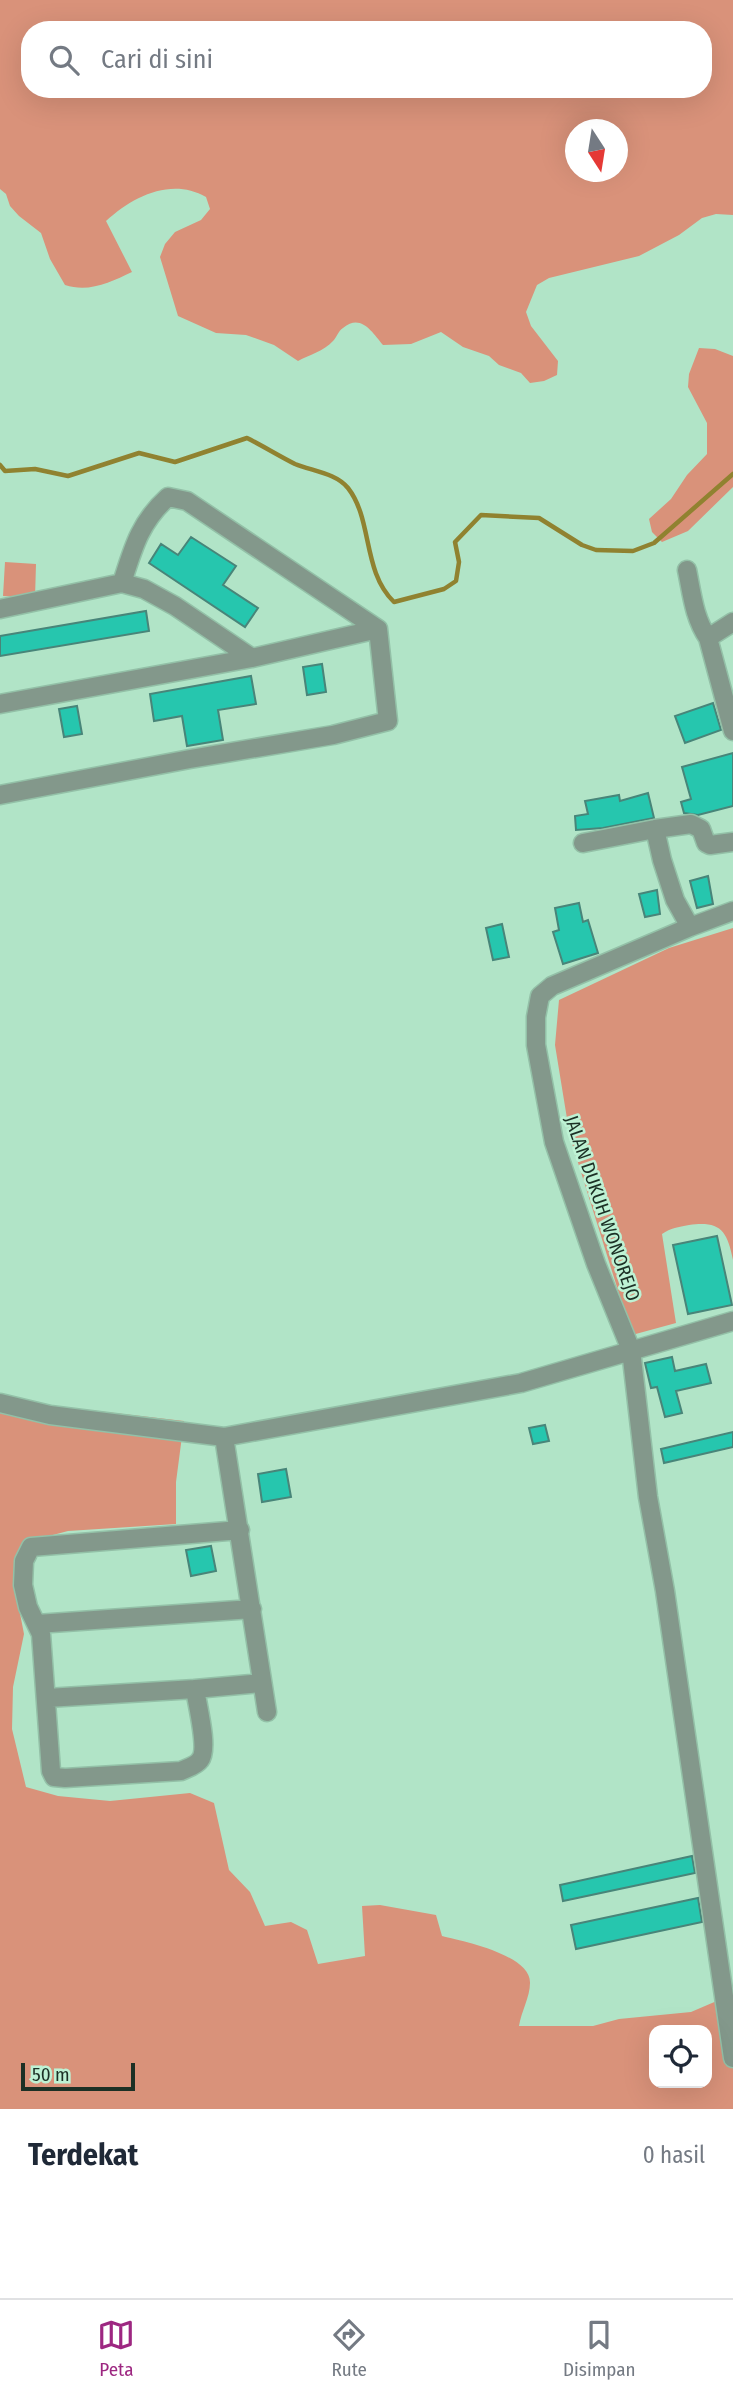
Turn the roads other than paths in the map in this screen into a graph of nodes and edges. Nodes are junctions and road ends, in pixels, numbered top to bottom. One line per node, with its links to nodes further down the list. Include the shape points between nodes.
1 (687, 570): 6 (street, via 695,611)
2 (122, 583): 3 (street); 5 (street, via 136,537 168,497 187,501); 7 (street, via 175,606)
3 (0, 609)
4 (733, 622): 6 (street)
5 (378, 629): 7 (street); 10 (street, via 388,720 333,735)
6 (708, 638): 9 (street)
7 (252, 658): 8 (street)
8 (0, 704)
9 (733, 731)
10 (0, 795)
11 (655, 829): 12 (street, via 691,824 701,829 710,845); 13 (street); 15 (street, via 675,900)
12 (733, 842)
13 (583, 843)
14 (733, 911): 15 (street, JALAN DUKUH WONOREJO)
15 (690, 927): 17 (street, JALAN DUKUH WONOREJO, via 552,986 540,996 536,1017 554,1142)
16 (733, 1321): 17 (street)
17 (631, 1350): 19 (street, via 521,1383); 27 (street, JALAN DUKUH WONOREJO, via 648,1497)
18 (0, 1403): 19 (street, via 50,1415)
19 (224, 1437): 20 (street)
20 (240, 1530): 21 (street); 22 (street, via 31,1548 24,1561 23,1585)
21 (252, 1609): 22 (street); 23 (street)
22 (37, 1625): 25 (street)
23 (261, 1683): 24 (street); 26 (street)
24 (195, 1689): 25 (street); 25 (street, via 204,1748 197,1764 181,1771 54,1777)
25 (47, 1698)
26 (267, 1712)
27 (733, 2058)

